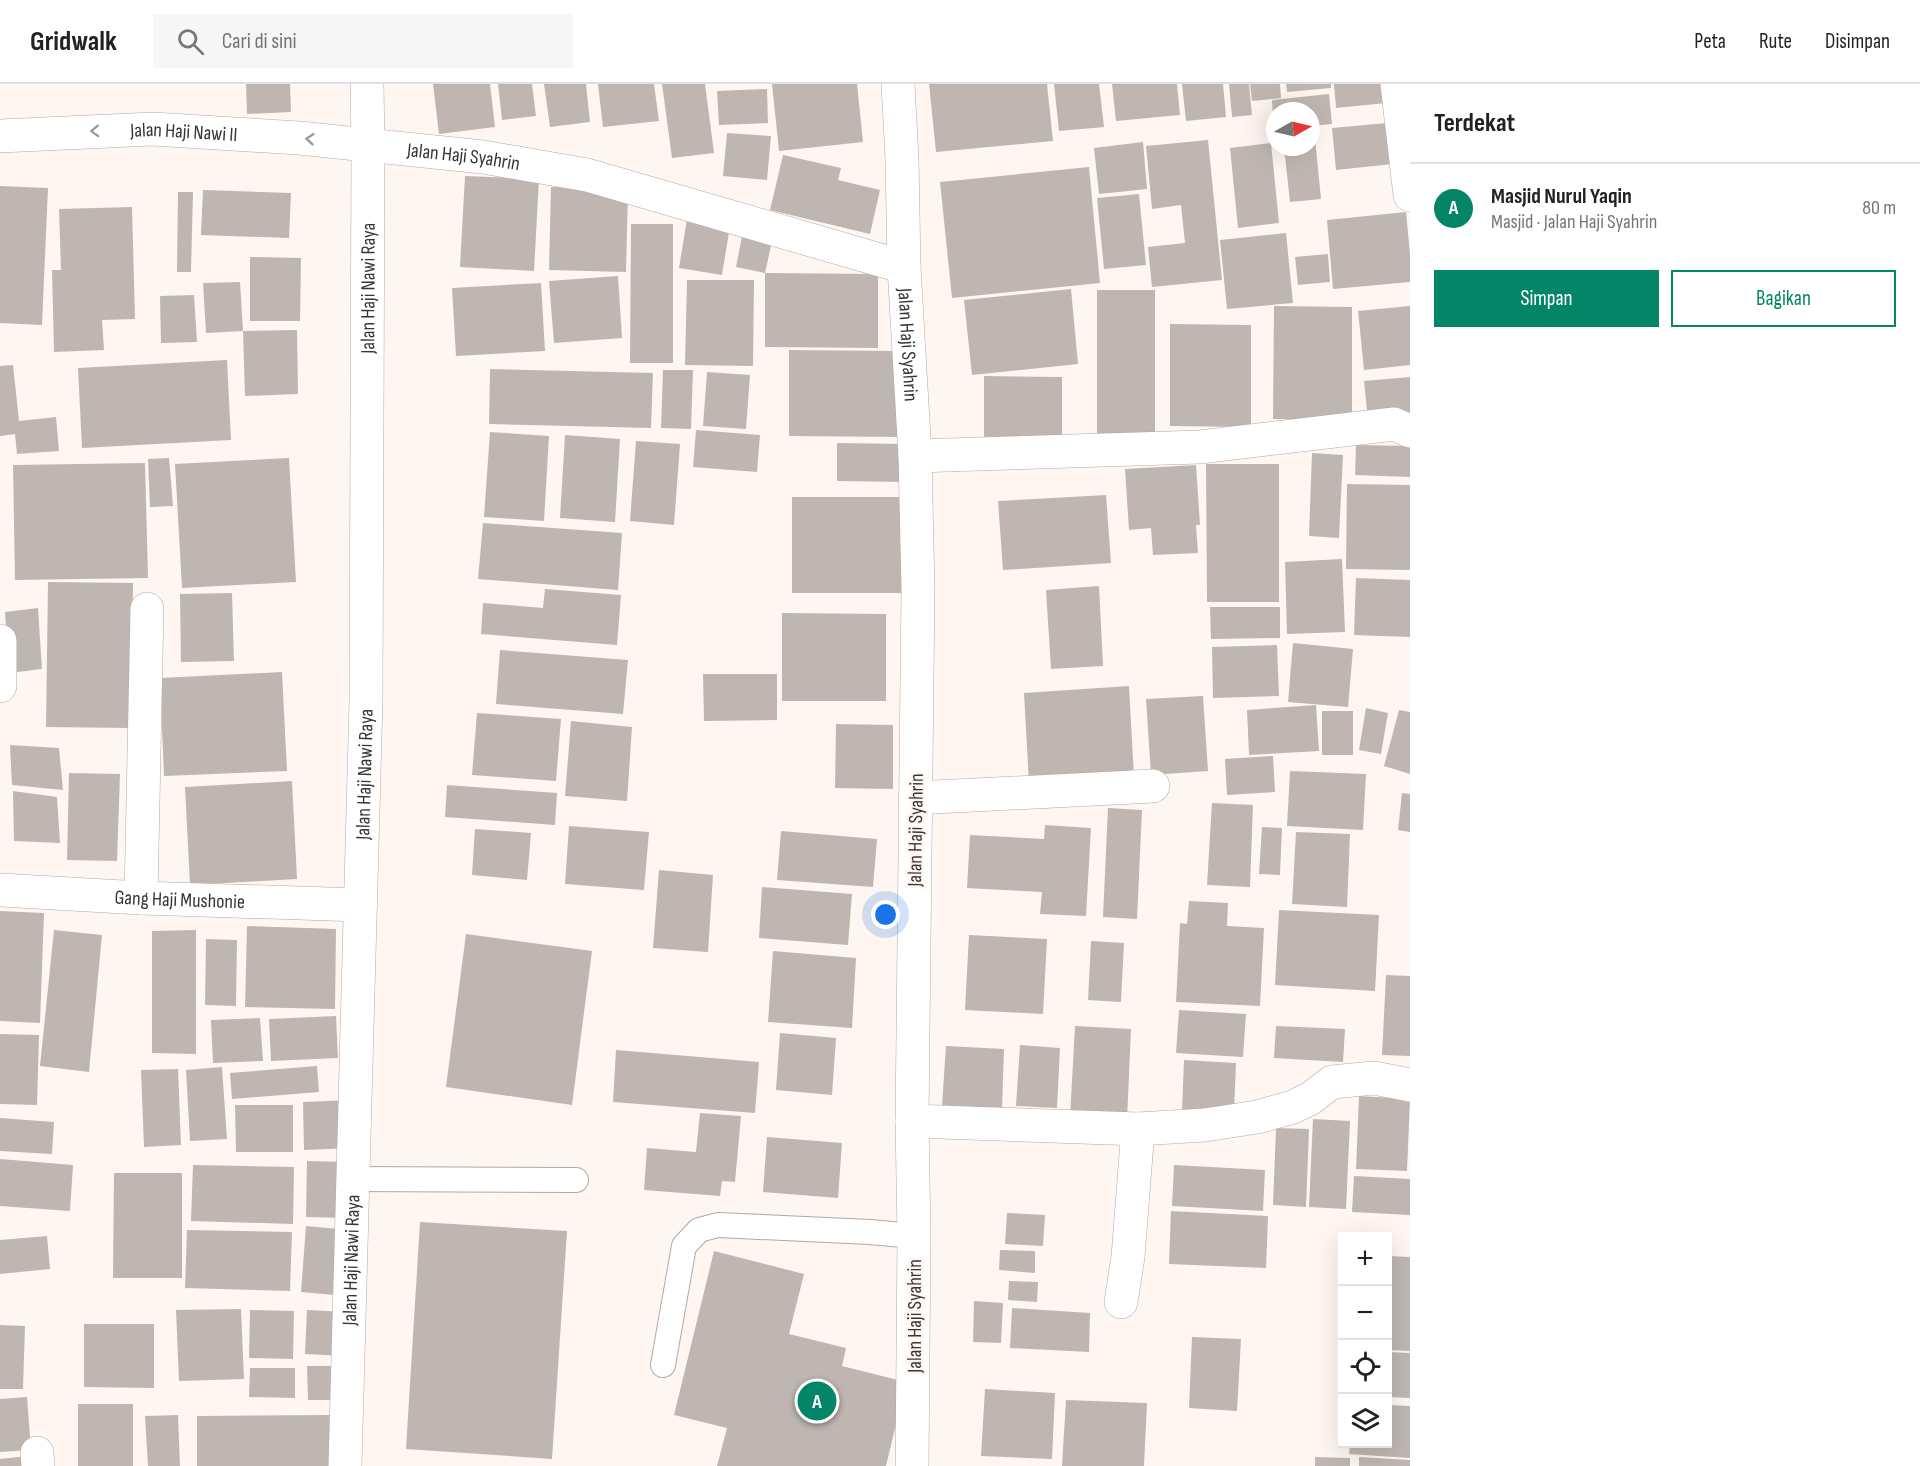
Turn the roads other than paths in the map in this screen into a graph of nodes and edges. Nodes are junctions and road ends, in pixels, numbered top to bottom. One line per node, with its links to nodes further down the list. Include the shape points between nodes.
1 (367, 84): 5 (street, Jalan Haji Nawi Raya)
2 (898, 84): 7 (street, Jalan Haji Syahrin)
3 (1397, 84): 6 (street)
4 (0, 136): 5 (street, Jalan Haji Nawi II, one-way to 4, via 153,129)
5 (368, 144): 7 (street, Jalan Haji Syahrin, via 483,157 587,175); 17 (street, Jalan Haji Nawi Raya, via 366,701)
6 (1410, 195)
7 (904, 267): 9 (street, Jalan Haji Syahrin)
8 (1410, 431): 9 (street, via 1394,424 1200,447)
9 (915, 456): 14 (street, Jalan Haji Syahrin)
10 (147, 609): 16 (street)
11 (0, 641): 12 (street)
12 (0, 686)
13 (1153, 786): 14 (street)
14 (915, 798): 19 (street, Jalan Haji Syahrin)
15 (0, 890): 16 (street, Gang Haji Mushonie)
16 (141, 898): 17 (street, Gang Haji Mushonie)
17 (360, 905): 21 (street, Jalan Haji Nawi Raya)
18 (1410, 1085): 20 (street, via 1374,1078 1332,1082 1293,1107 1257,1117)
19 (912, 1121): 20 (street); 23 (street, Jalan Haji Syahrin)
20 (1138, 1129): 24 (street)
21 (354, 1179): 22 (lane); 26 (street, Jalan Haji Nawi Raya)
22 (576, 1180)
23 (914, 1236): 25 (lane, via 718,1225 699,1230 684,1246); 27 (street, Jalan Haji Syahrin)
24 (1121, 1302)
25 (663, 1365)
26 (345, 1466)
27 (912, 1466)

